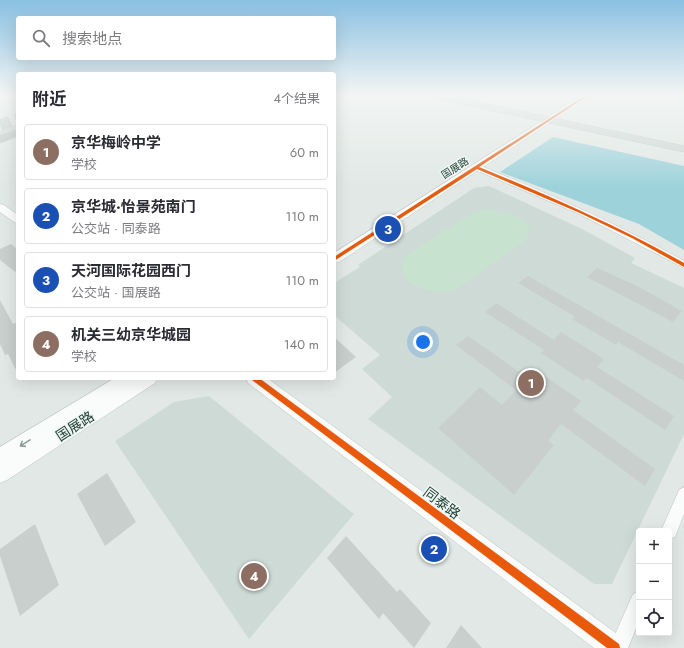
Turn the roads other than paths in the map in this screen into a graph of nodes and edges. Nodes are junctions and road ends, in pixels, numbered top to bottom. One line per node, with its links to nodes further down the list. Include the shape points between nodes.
1 (537, 125): 14 (street, 国展路)
2 (538, 125): 11 (street, 国展路)
3 (581, 125): 10 (main road)
4 (585, 125): 9 (main road)
5 (16, 129): 7 (main road)
6 (16, 133): 8 (highway)
7 (0, 135)
8 (0, 139)
9 (684, 145)
10 (684, 149)
11 (476, 167): 15 (street, 国展路); 16 (street, via 609,224)
12 (0, 207): 13 (street)
13 (16, 219)
14 (336, 249)
15 (336, 258)
16 (684, 265)
17 (126, 380): 20 (street, 国展路, one-way to 20)
18 (146, 380): 21 (street, 国展路)
19 (257, 380): 25 (street, 同泰路)
20 (0, 458)
21 (0, 473)
22 (684, 495): 23 (street)
23 (670, 528)
24 (636, 607): 25 (street)
25 (617, 648)

